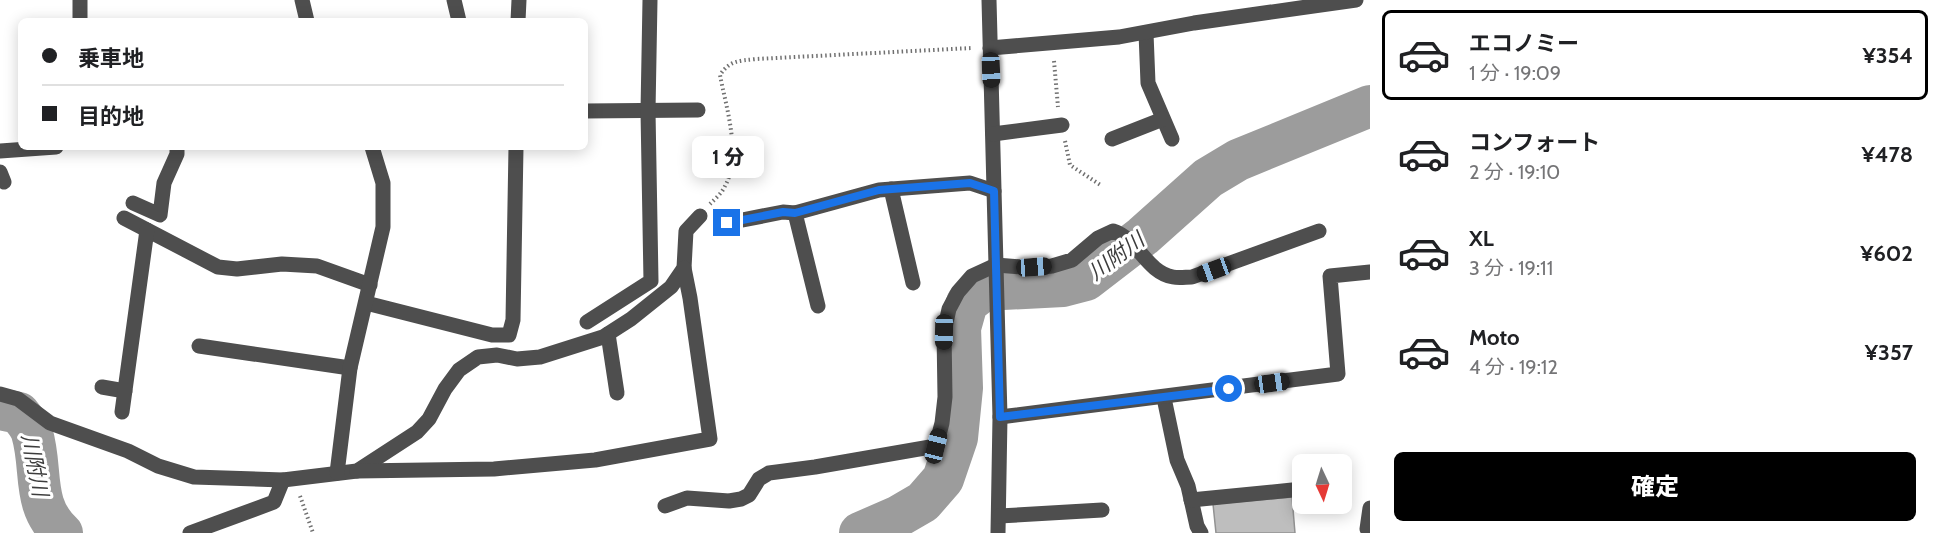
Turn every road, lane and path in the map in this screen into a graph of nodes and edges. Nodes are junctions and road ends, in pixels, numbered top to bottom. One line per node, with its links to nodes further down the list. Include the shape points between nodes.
1 (80, 0): 9 (street)
2 (302, 0): 10 (street)
3 (454, 0): 11 (street)
4 (519, 0): 12 (street)
5 (650, 0): 17 (street)
6 (989, 0): 14 (street)
7 (1356, 0): 8 (street)
8 (1279, 5): 13 (street)
9 (80, 18)
10 (306, 18)
11 (458, 18)
12 (518, 18)
13 (1146, 33): 14 (street); 18 (street, via 1148,83)
14 (990, 48): 20 (street); 32 (path, via 756,59 726,66 720,75 732,165 725,186)
15 (698, 110): 17 (street)
16 (588, 111): 17 (street)
17 (648, 111): 44 (street, via 651,281)
18 (1163, 118): 21 (street); 22 (street)
19 (1062, 125): 20 (street)
20 (993, 134): 29 (street)
21 (1112, 139)
22 (1172, 139)
23 (18, 150): 27 (street)
24 (177, 150): 30 (street, via 165,183 160,215)
25 (373, 150): 41 (street, via 383,183 383,227)
26 (516, 150): 42 (street, via 513,320 509,335 492,335)
27 (0, 151)
28 (891, 189): 29 (street, via 970,183); 31 (street); 40 (street)
29 (994, 191): 37 (street)
30 (133, 203)
31 (795, 213): 34 (street); 43 (street)
32 (700, 216): 38 (street, via 686,231)
33 (124, 218): 35 (street)
34 (727, 223)
35 (147, 230): 41 (street, via 218,267 317,266); 49 (street)
36 (1319, 231): 37 (street, via 1192,278 1172,277 1156,270 1123,234 1113,231 1072,260 1052,266)
37 (996, 265): 54 (street); 60 (street, via 972,276 949,309 944,332 945,397 936,446 769,473 741,499 687,498)
38 (684, 268): 45 (street, via 671,287); 55 (street, via 710,439 583,461 494,469)
39 (1370, 272): 52 (street, via 1330,276 1338,374)
40 (913, 283)
41 (370, 285): 42 (street)
42 (366, 303): 47 (street)
43 (818, 306)
44 (587, 322)
45 (608, 334): 50 (street); 55 (street, via 540,357 478,357 459,370 417,432)
46 (199, 346): 47 (street)
47 (350, 368): 56 (street)
48 (102, 387): 49 (street)
49 (125, 391): 53 (street)
50 (617, 393)
51 (0, 394): 57 (street, via 18,399 50,423 194,477)
52 (1164, 398): 54 (street); 59 (street, via 1177,460)
53 (122, 411)
54 (1000, 417): 63 (street)
55 (357, 471): 56 (street)
56 (337, 473): 57 (street)
57 (288, 479): 65 (street, via 274,502); 66 (path)
58 (1292, 490): 59 (street)
59 (1191, 500): 68 (street)
60 (665, 506)
61 (1370, 508): 64 (street)
62 (1102, 510): 63 (street)
63 (999, 516): 67 (street)
64 (1367, 530)
65 (190, 533)
66 (313, 533)
67 (998, 533)
68 (1201, 533)

